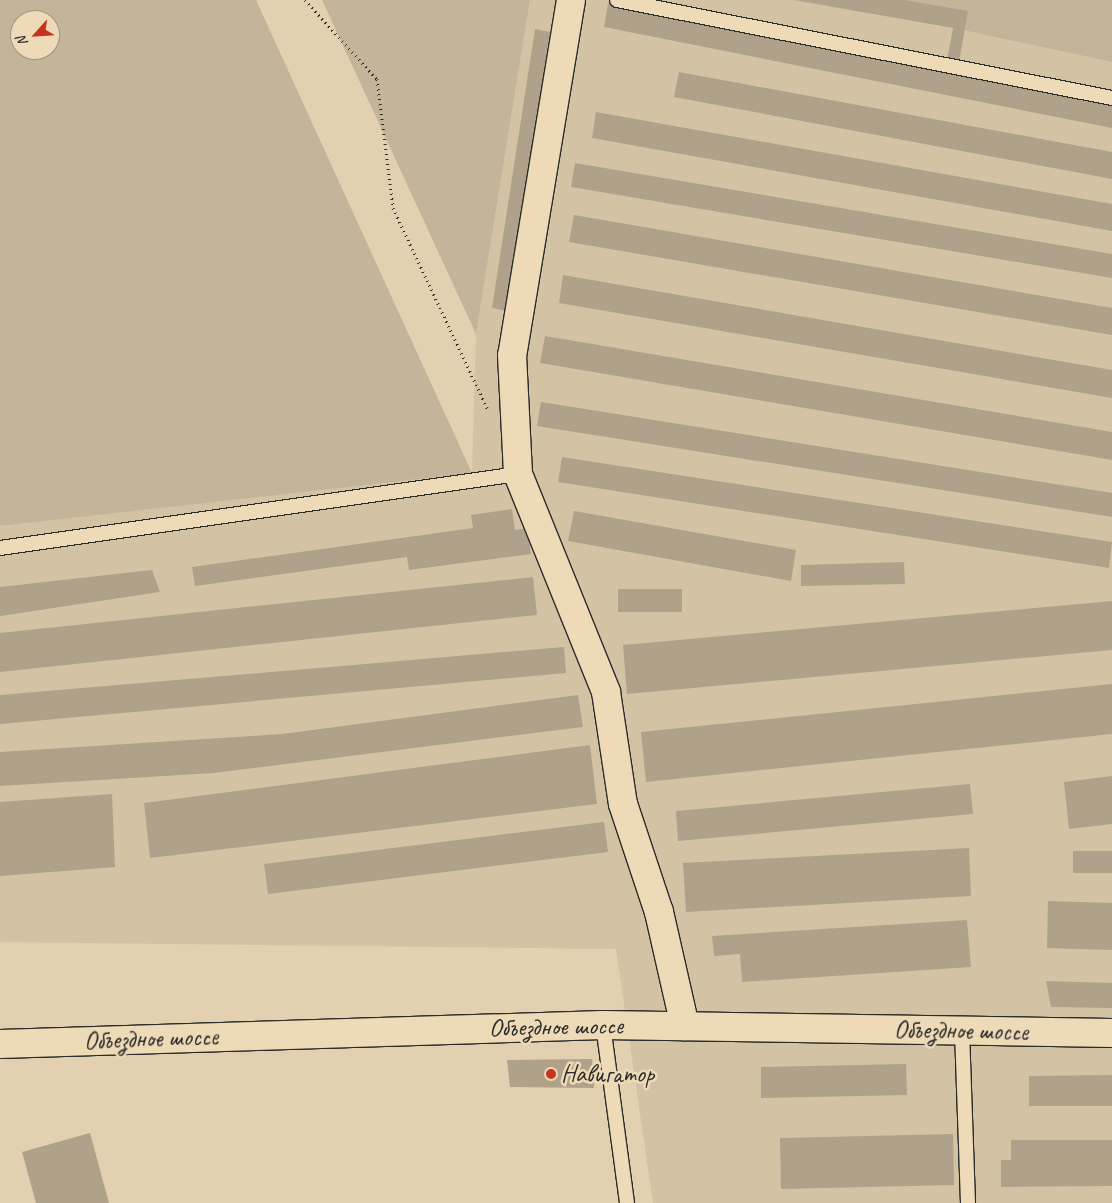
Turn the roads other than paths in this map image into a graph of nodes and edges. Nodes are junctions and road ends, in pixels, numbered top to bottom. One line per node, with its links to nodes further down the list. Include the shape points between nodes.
1 (571, 0): 4 (street, via 512,355)
2 (617, 0): 3 (lane)
3 (1112, 98)
4 (518, 474): 5 (lane); 7 (street, via 606,692 623,804 659,912)
5 (0, 548)
6 (603, 1025): 7 (street, Объездное шоссе); 10 (street, Объездное шоссе); 11 (lane)
7 (685, 1026): 8 (street, Объездное шоссе)
8 (962, 1031): 9 (street, Объездное шоссе); 12 (lane)
9 (1112, 1033)
10 (0, 1044)
11 (627, 1203)
12 (968, 1203)

